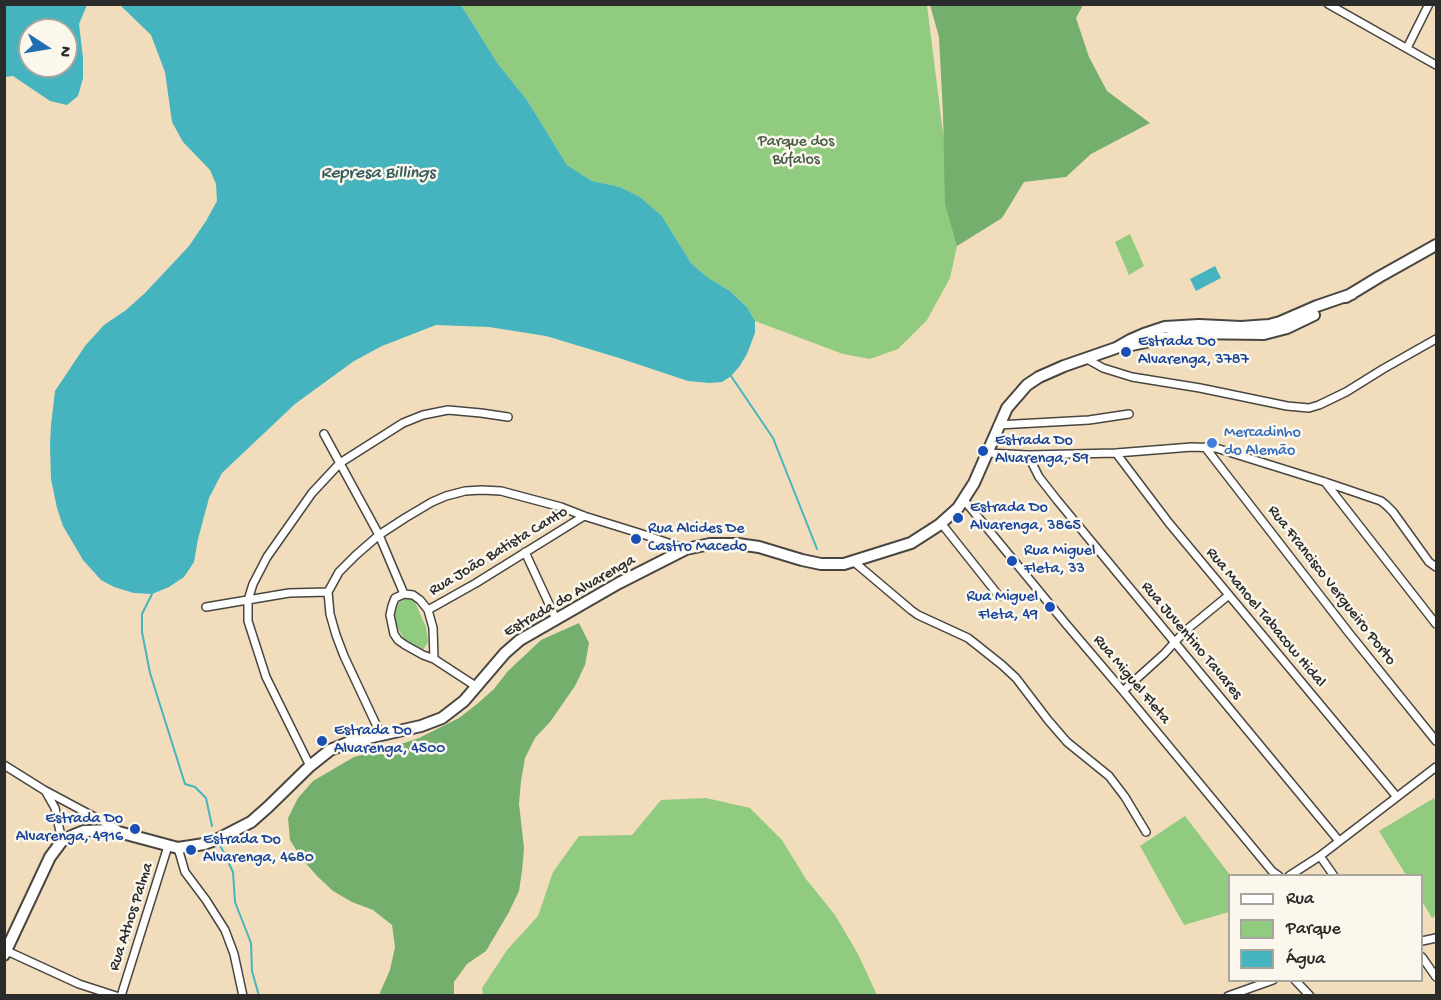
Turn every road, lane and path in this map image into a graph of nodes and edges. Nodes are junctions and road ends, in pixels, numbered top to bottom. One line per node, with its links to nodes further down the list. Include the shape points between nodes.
1 (1328, 4): 3 (street)
2 (1429, 4): 3 (street)
3 (1407, 48): 4 (street)
4 (1437, 65)
5 (1437, 245): 7 (main road, Estrada do Alvarenga, via 1352,294 1269,326 1165,327)
6 (1437, 339): 7 (street, via 1346,392 1309,408 1132,377)
7 (1087, 359): 10 (main road, Estrada do Alvarenga, via 1028,385)
8 (1129, 414): 10 (street)
9 (508, 417): 16 (street, via 448,410 423,415 403,423)
10 (998, 424): 13 (main road, Estrada do Alvarenga)
11 (324, 434): 16 (street)
12 (1205, 447): 14 (street); 17 (street); 40 (street, Rua Francisco Vergueiro Porto)
13 (987, 453): 15 (street); 18 (main road, Estrada do Alvarenga)
14 (1116, 453): 15 (street); 28 (street, Rua Manoel Tabacow Hidal)
15 (1028, 455): 35 (street, Rua Juventino Tavares, via 1045,486)
16 (340, 463): 21 (street); 30 (street, via 312,493 267,557)
17 (1325, 482): 25 (street, via 1386,505 1429,562); 34 (street)
18 (964, 500): 20 (main road, Estrada do Alvarenga); 38 (street, Rua Miguel Fleta)
19 (584, 516): 21 (street, via 501,491 465,491 432,502); 22 (street); 23 (street, Rua João Batista Canto)
20 (941, 523): 24 (main road, Estrada do Alvarenga, via 911,543); 29 (street)
21 (379, 535): 26 (street, via 339,572); 27 (street)
22 (686, 549): 24 (main road, Estrada do Alvarenga, via 738,544 813,562); 33 (main road, Estrada do Alvarenga)
23 (525, 552): 32 (street, Rua João Batista Canto); 33 (street)
24 (853, 561): 47 (street, via 918,615 968,638 1002,665 1067,742 1109,776)
25 (1437, 567)
26 (328, 592): 30 (street, via 289,592); 39 (street, via 336,635)
27 (404, 594): 32 (street, via 413,595); 36 (street, via 392,606 390,623 394,634 405,645)
28 (1229, 595): 35 (street); 45 (street, Rua Manoel Tabacow Hidal)
29 (999, 596)
30 (248, 600): 31 (street); 42 (street, via 248,621 266,676)
31 (206, 607)
32 (428, 610): 36 (street)
33 (556, 619): 37 (main road, Estrada do Alvarenga, via 520,640)
34 (1437, 624)
35 (1175, 642): 38 (street); 49 (street, Rua Juventino Tavares)
36 (434, 659): 37 (street)
37 (477, 687): 39 (main road, Estrada do Alvarenga, via 442,718)
38 (1123, 691): 52 (street, Rua Miguel Fleta)
39 (381, 735): 42 (main road, Estrada do Alvarenga, via 330,750)
40 (1437, 741)
41 (5, 766): 44 (street)
42 (310, 766): 50 (main road, Estrada do Alvarenga, via 251,822 204,844)
43 (1437, 767): 45 (street)
44 (44, 790): 46 (street); 48 (street, via 55,808)
45 (1396, 797): 49 (street)
46 (123, 832): 48 (main road, Estrada do Alvarenga, via 84,831); 50 (main road, Estrada do Alvarenga)
47 (1146, 832)
48 (62, 841): 55 (main road, via 50,857)
49 (1339, 841): 51 (street)
50 (173, 847): 61 (street, Rua Athos Palma); 62 (street, via 185,873 225,930)
51 (1320, 855): 53 (street); 54 (street)
52 (1276, 874)
53 (1292, 874)
54 (1333, 874)
55 (6, 953): 60 (street)
56 (1423, 958): 57 (street)
57 (1437, 977)
58 (1270, 982): 63 (street)
59 (1296, 982): 64 (street)
60 (116, 996)
61 (121, 996)
62 (243, 996)
63 (1228, 996)
64 (1310, 996)

